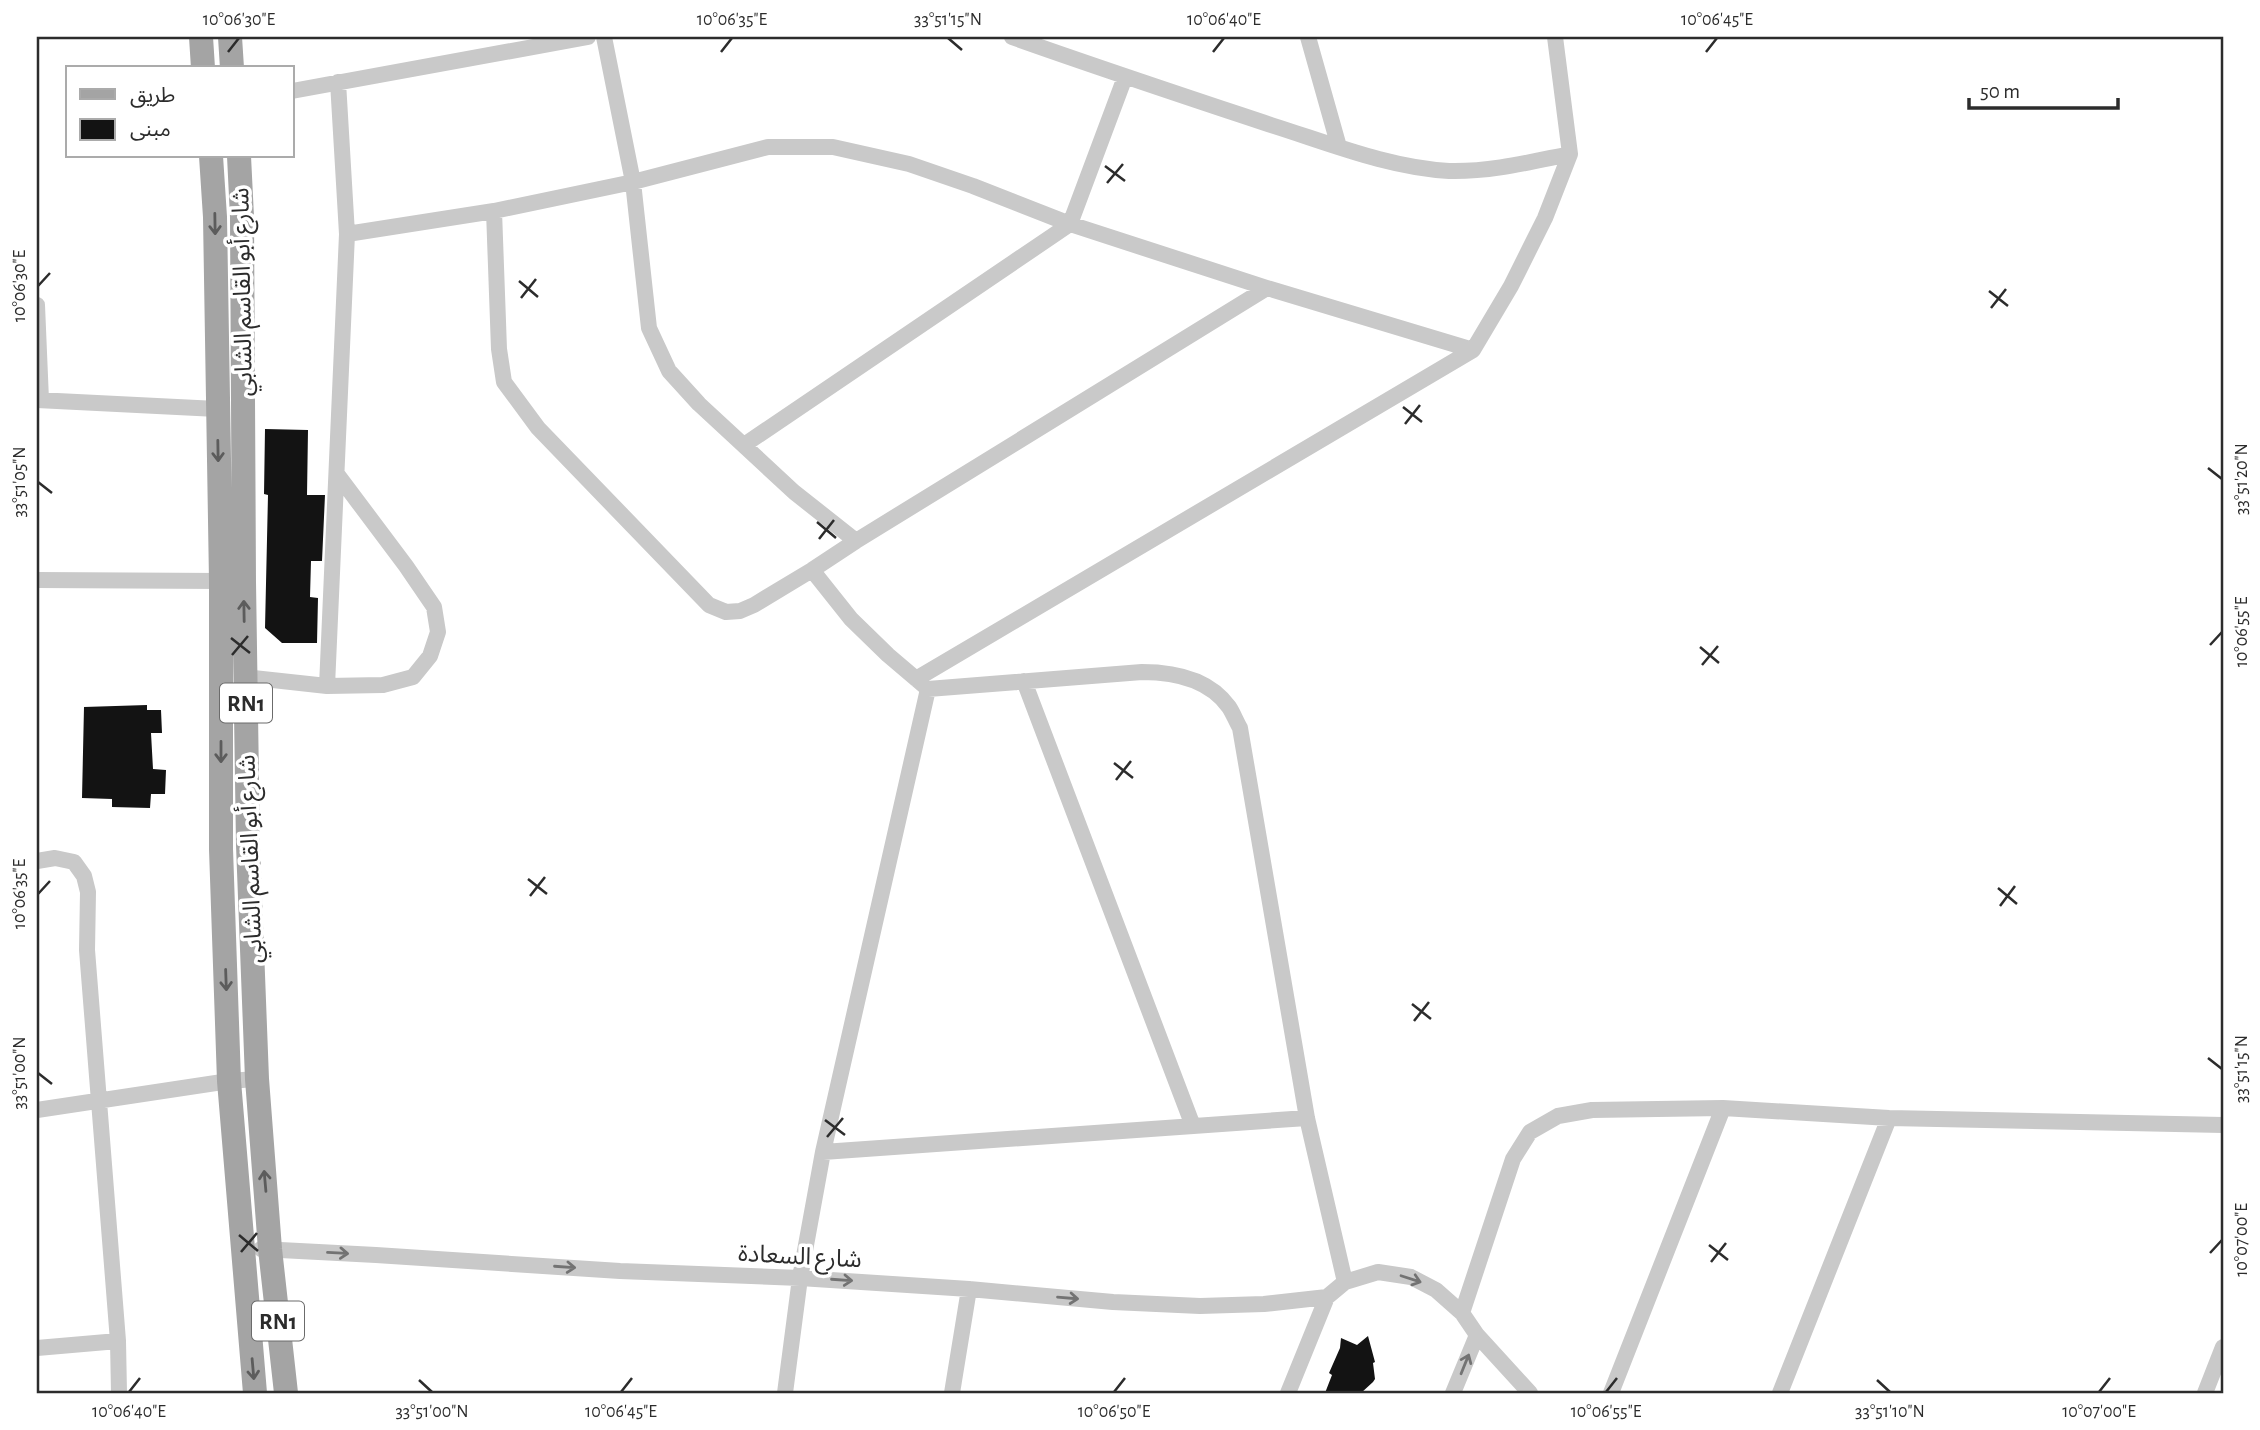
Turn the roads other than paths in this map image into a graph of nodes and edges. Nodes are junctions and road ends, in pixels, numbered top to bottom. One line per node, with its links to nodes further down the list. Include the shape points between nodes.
1 (201, 37): 8 (main road)
2 (230, 37): 9 (main road)
3 (588, 37): 11 (street)
4 (604, 37): 17 (street)
5 (1012, 37): 10 (street)
6 (1308, 37): 13 (street)
7 (1555, 37): 14 (street)
8 (203, 66)
9 (232, 66)
10 (1125, 77): 13 (street); 19 (street)
11 (338, 82): 12 (street); 20 (street)
12 (294, 91)
13 (1339, 147): 14 (street, via 1403,165 1449,171 1499,169)
14 (1570, 153): 23 (street, via 1539,230)
15 (211, 158): 25 (main road, شارع أبو القاسم الشابي / RN1, one-way to 25)
16 (239, 158): 32 (main road, شارع أبو القاسم الشابي / RN1, one-way to 16)
17 (634, 182): 18 (street); 19 (street, via 768,148 833,147 909,164); 26 (street, via 649,328 670,371)
18 (494, 211): 20 (street); 29 (street, via 504,382 538,428 709,605 726,612 740,611)
19 (1070, 225): 21 (street); 26 (street)
20 (347, 234): 27 (street)
21 (1267, 288): 23 (street); 28 (street)
22 (37, 305): 24 (street)
23 (1472, 350): 34 (street)
24 (39, 400): 25 (street)
25 (217, 410): 31 (main road, شارع أبو القاسم الشابي / RN1, one-way to 31)
26 (744, 445): 28 (street)
27 (337, 474): 35 (street); 35 (street, via 434,607 438,632 430,656 413,677 383,685)
28 (856, 541): 29 (street)
29 (813, 570): 34 (street, via 851,619)
30 (37, 580): 31 (street)
31 (221, 582): 38 (main road, شارع أبو القاسم الشابي / RN1, one-way to 38, via 221,849)
32 (245, 677): 35 (street); 37 (main road, شارع أبو القاسم الشابي / RN1)
33 (1024, 681): 34 (street); 42 (street, via 1166,672 1188,677 1228,706 1240,728); 45 (street)
34 (922, 684): 46 (street)
35 (327, 686)
36 (37, 861): 39 (street, via 74,862 88,891 87,950)
37 (257, 1079): 38 (street); 48 (main road, شارع أبو القاسم الشابي / RN1, one-way to 37)
38 (229, 1081): 39 (street); 47 (main road, شارع أبو القاسم الشابي / RN1)
39 (99, 1101): 41 (street); 55 (street)
40 (1723, 1108): 43 (street); 53 (street, via 1592,1110 1558,1116 1530,1132 1513,1160); 66 (street)
41 (37, 1110)
42 (1307, 1118): 45 (street); 50 (street)
43 (1889, 1118): 44 (street); 67 (street)
44 (2223, 1125)
45 (1193, 1126): 46 (street)
46 (823, 1152): 49 (street)
47 (242, 1249): 48 (street, شارع السعادة); 59 (main road, شارع أبو القاسم الشابي / RN1, one-way to 59)
48 (270, 1249): 49 (street, شارع السعادة, one-way to 49); 60 (main road, شارع أبو القاسم الشابي / RN1)
49 (800, 1278): 51 (street, شارع السعادة, one-way to 51); 61 (street)
50 (1345, 1282): 52 (street); 53 (street, one-way to 53, via 1378,1272 1410,1277 1436,1290)
51 (969, 1289): 52 (street, شارع السعادة, one-way to 52, via 1200,1306); 62 (street)
52 (1327, 1297): 63 (street)
53 (1462, 1313): 54 (street)
54 (1477, 1335): 64 (street, one-way to 54); 65 (street)
55 (118, 1341): 57 (street); 58 (street)
56 (2223, 1347): 68 (street)
57 (37, 1348)
58 (120, 1393)
59 (255, 1393)
60 (286, 1393)
61 (785, 1393)
62 (952, 1393)
63 (1288, 1393)
64 (1453, 1393)
65 (1530, 1393)
66 (1611, 1393)
67 (1780, 1393)
68 (2205, 1393)

